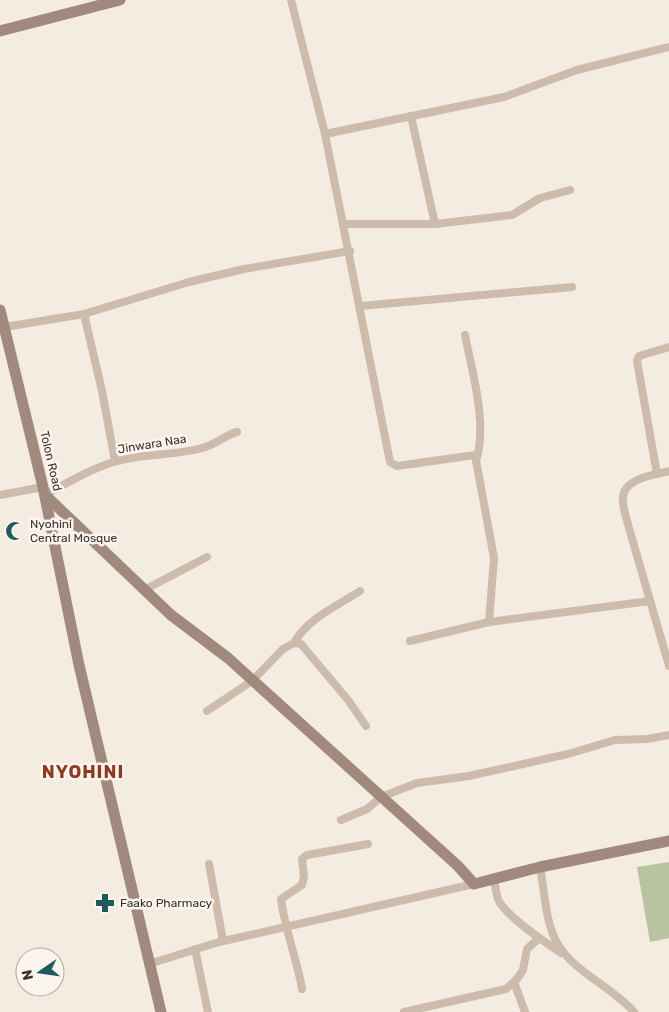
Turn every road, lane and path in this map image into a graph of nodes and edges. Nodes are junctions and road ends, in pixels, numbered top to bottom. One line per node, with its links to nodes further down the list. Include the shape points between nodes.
1 (120, 0): 3 (main road)
2 (291, 0): 7 (street)
3 (102, 2): 4 (main road)
4 (0, 31)
5 (669, 47): 6 (street, via 578,70 504,97)
6 (411, 116): 7 (street); 10 (street)
7 (325, 134): 9 (street)
8 (570, 190): 10 (street, via 540,198 512,215)
9 (344, 224): 10 (street); 11 (street)
10 (435, 224)
11 (350, 251): 13 (street); 15 (street, via 226,274)
12 (572, 287): 13 (street)
13 (361, 306): 20 (street, via 392,464 397,466 472,454)
14 (0, 310): 16 (main road, Tolon Road)
15 (84, 314): 16 (street); 21 (street)
16 (5, 327): 24 (main road, Tolon Road)
17 (465, 335): 20 (street, via 477,397 480,447)
18 (669, 347): 23 (street, via 644,353 637,361)
19 (237, 432): 21 (street, Jinwara Naa, via 202,448)
20 (477, 458): 30 (street, via 494,558)
21 (115, 462): 24 (street, Jinwara Naa)
22 (669, 471): 23 (street)
23 (657, 474): 29 (street, via 632,482 623,498)
24 (44, 491): 25 (street, Jinwara Naa); 27 (main road); 51 (main road, Tolon Road, via 68,618)
25 (0, 495)
26 (207, 557): 27 (street)
27 (144, 590): 34 (main road)
28 (360, 591): 32 (street, via 328,609 300,633)
29 (650, 602): 30 (street); 33 (street)
30 (490, 622): 31 (street)
31 (410, 641)
32 (294, 643): 34 (street, via 283,649); 36 (street, via 302,644)
33 (669, 666)
34 (252, 681): 35 (street); 38 (main road)
35 (207, 710)
36 (366, 726)
37 (669, 735): 38 (street, via 647,740 616,740 469,776 417,782)
38 (381, 797): 39 (street, via 367,809); 45 (main road)
39 (341, 820)
40 (669, 841): 43 (main road)
41 (368, 844): 46 (street, via 307,855 302,859 302,885 281,899)
42 (208, 864): 48 (street)
43 (540, 867): 44 (main road); 50 (street, via 552,931 558,946)
44 (494, 879): 45 (main road); 47 (street, via 503,907)
45 (474, 884): 46 (street)
46 (285, 928): 48 (street); 53 (street)
47 (539, 938): 50 (street); 52 (street, via 527,949 523,970)
48 (222, 941): 49 (street)
49 (195, 949): 51 (street); 56 (street)
50 (569, 959): 54 (street)
51 (149, 964): 55 (main road, Tolon Road)
52 (514, 982): 57 (street, via 506,989); 58 (street)
53 (302, 989)
54 (636, 1011)
55 (161, 1012)
56 (208, 1012)
57 (404, 1012)
58 (525, 1012)

